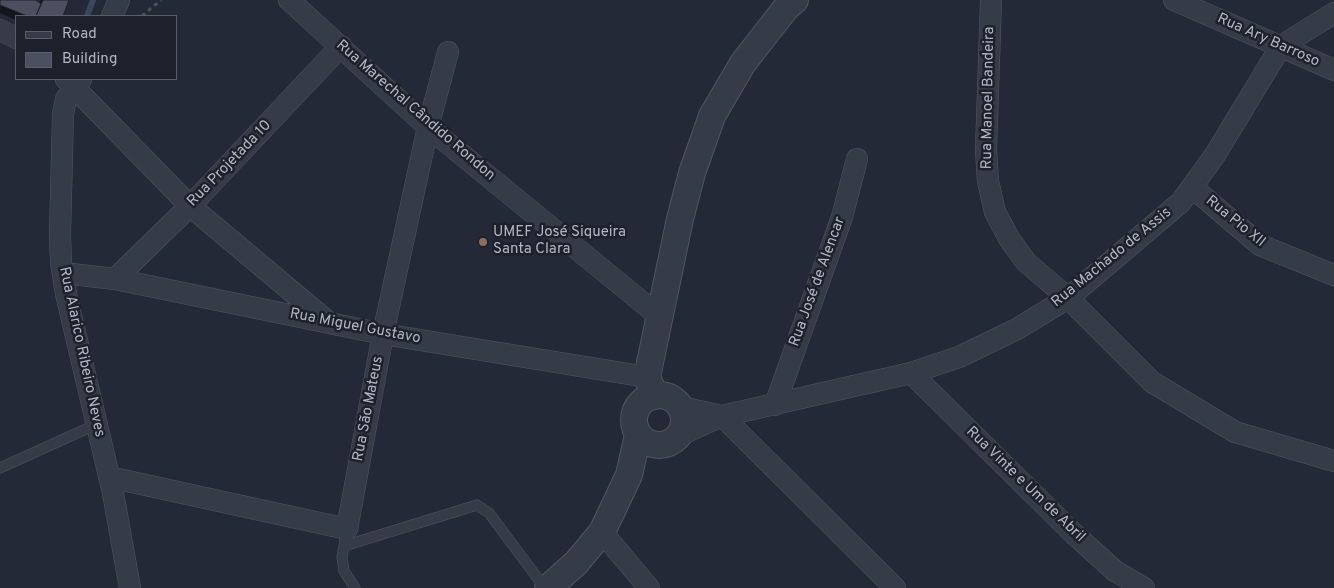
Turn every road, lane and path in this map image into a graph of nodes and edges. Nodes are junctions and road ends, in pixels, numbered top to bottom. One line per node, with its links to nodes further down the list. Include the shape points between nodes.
1 (119, 0): 8 (street)
2 (160, 0): 9 (path)
3 (289, 0): 12 (street, Rua Marechal Cândido Rondon)
4 (795, 0): 25 (street, via 743,63 712,116 692,173)
5 (992, 0): 24 (street, Rua Manoel Bandeira, via 986,150 994,212 1026,262)
6 (1174, 0): 13 (street, Rua Ary Barroso)
7 (1334, 13): 13 (street, Rua Machado de Assis)
8 (112, 15)
9 (143, 15)
10 (0, 30): 11 (street)
11 (15, 38)
12 (341, 46): 17 (street, Rua Marechal Cândido Rondon); 20 (street, Rua Projetada 10)
13 (1281, 46): 15 (street, Rua Ary Barroso); 19 (street, Rua Machado de Assis)
14 (448, 52): 17 (street, Rua São Mateus)
15 (1334, 70)
16 (74, 81): 20 (street); 21 (street, Rua Alarico Ribeiro Neves, via 63,114 60,235)
17 (428, 127): 25 (street, Rua Marechal Cândido Rondon); 27 (street, Rua São Mateus)
18 (857, 159): 30 (street, Rua José de Alencar, via 842,217)
19 (1193, 188): 22 (street, Rua Pio XII, via 1260,245); 24 (street, Rua Machado de Assis)
20 (190, 206): 23 (street, Rua Projetada 10); 26 (street)
21 (63, 273): 23 (street, Rua Miguel Gustavo); 33 (street, Rua Alarico Ribeiro Neves)
22 (1334, 276)
23 (115, 279): 26 (street, Rua Miguel Gustavo)
24 (1068, 298): 28 (street, Rua Machado de Assis, via 1017,330 959,357); 36 (street, Rua Manoel Bandeira, via 1152,382 1183,402 1235,432)
25 (659, 316): 29 (street)
26 (329, 322): 27 (street, Rua Miguel Gustavo)
27 (384, 334): 29 (street, Rua Miguel Gustavo); 41 (street, Rua São Mateus)
28 (911, 373): 30 (street, Rua Machado de Assis); 47 (street, Rua Vinte e Um de Abril, via 1073,533 1115,571)
29 (651, 386): 31 (street); 34 (street, via 635,410 634,423)
30 (775, 405): 32 (street, Rua Machado de Assis)
31 (680, 407): 32 (street, Rua Machado de Assis); 35 (street, via 684,421)
32 (722, 416): 35 (street, Rua Machado de Assis); 46 (street)
33 (97, 424): 37 (lane); 39 (street, Rua Alarico Ribeiro Neves)
34 (638, 435): 35 (street, via 649,444); 38 (street)
35 (672, 440): 38 (street)
36 (1334, 461)
37 (0, 468)
38 (629, 475): 40 (street)
39 (109, 477): 41 (street); 42 (street, Rua Alarico Ribeiro Neves)
40 (602, 532): 44 (street, via 576,563); 45 (street)
41 (345, 538): 43 (lane, via 344,571); 44 (lane, via 477,506 489,513)
42 (130, 588)
43 (355, 588)
44 (546, 588)
45 (649, 588)
46 (895, 588)
47 (1144, 588)

